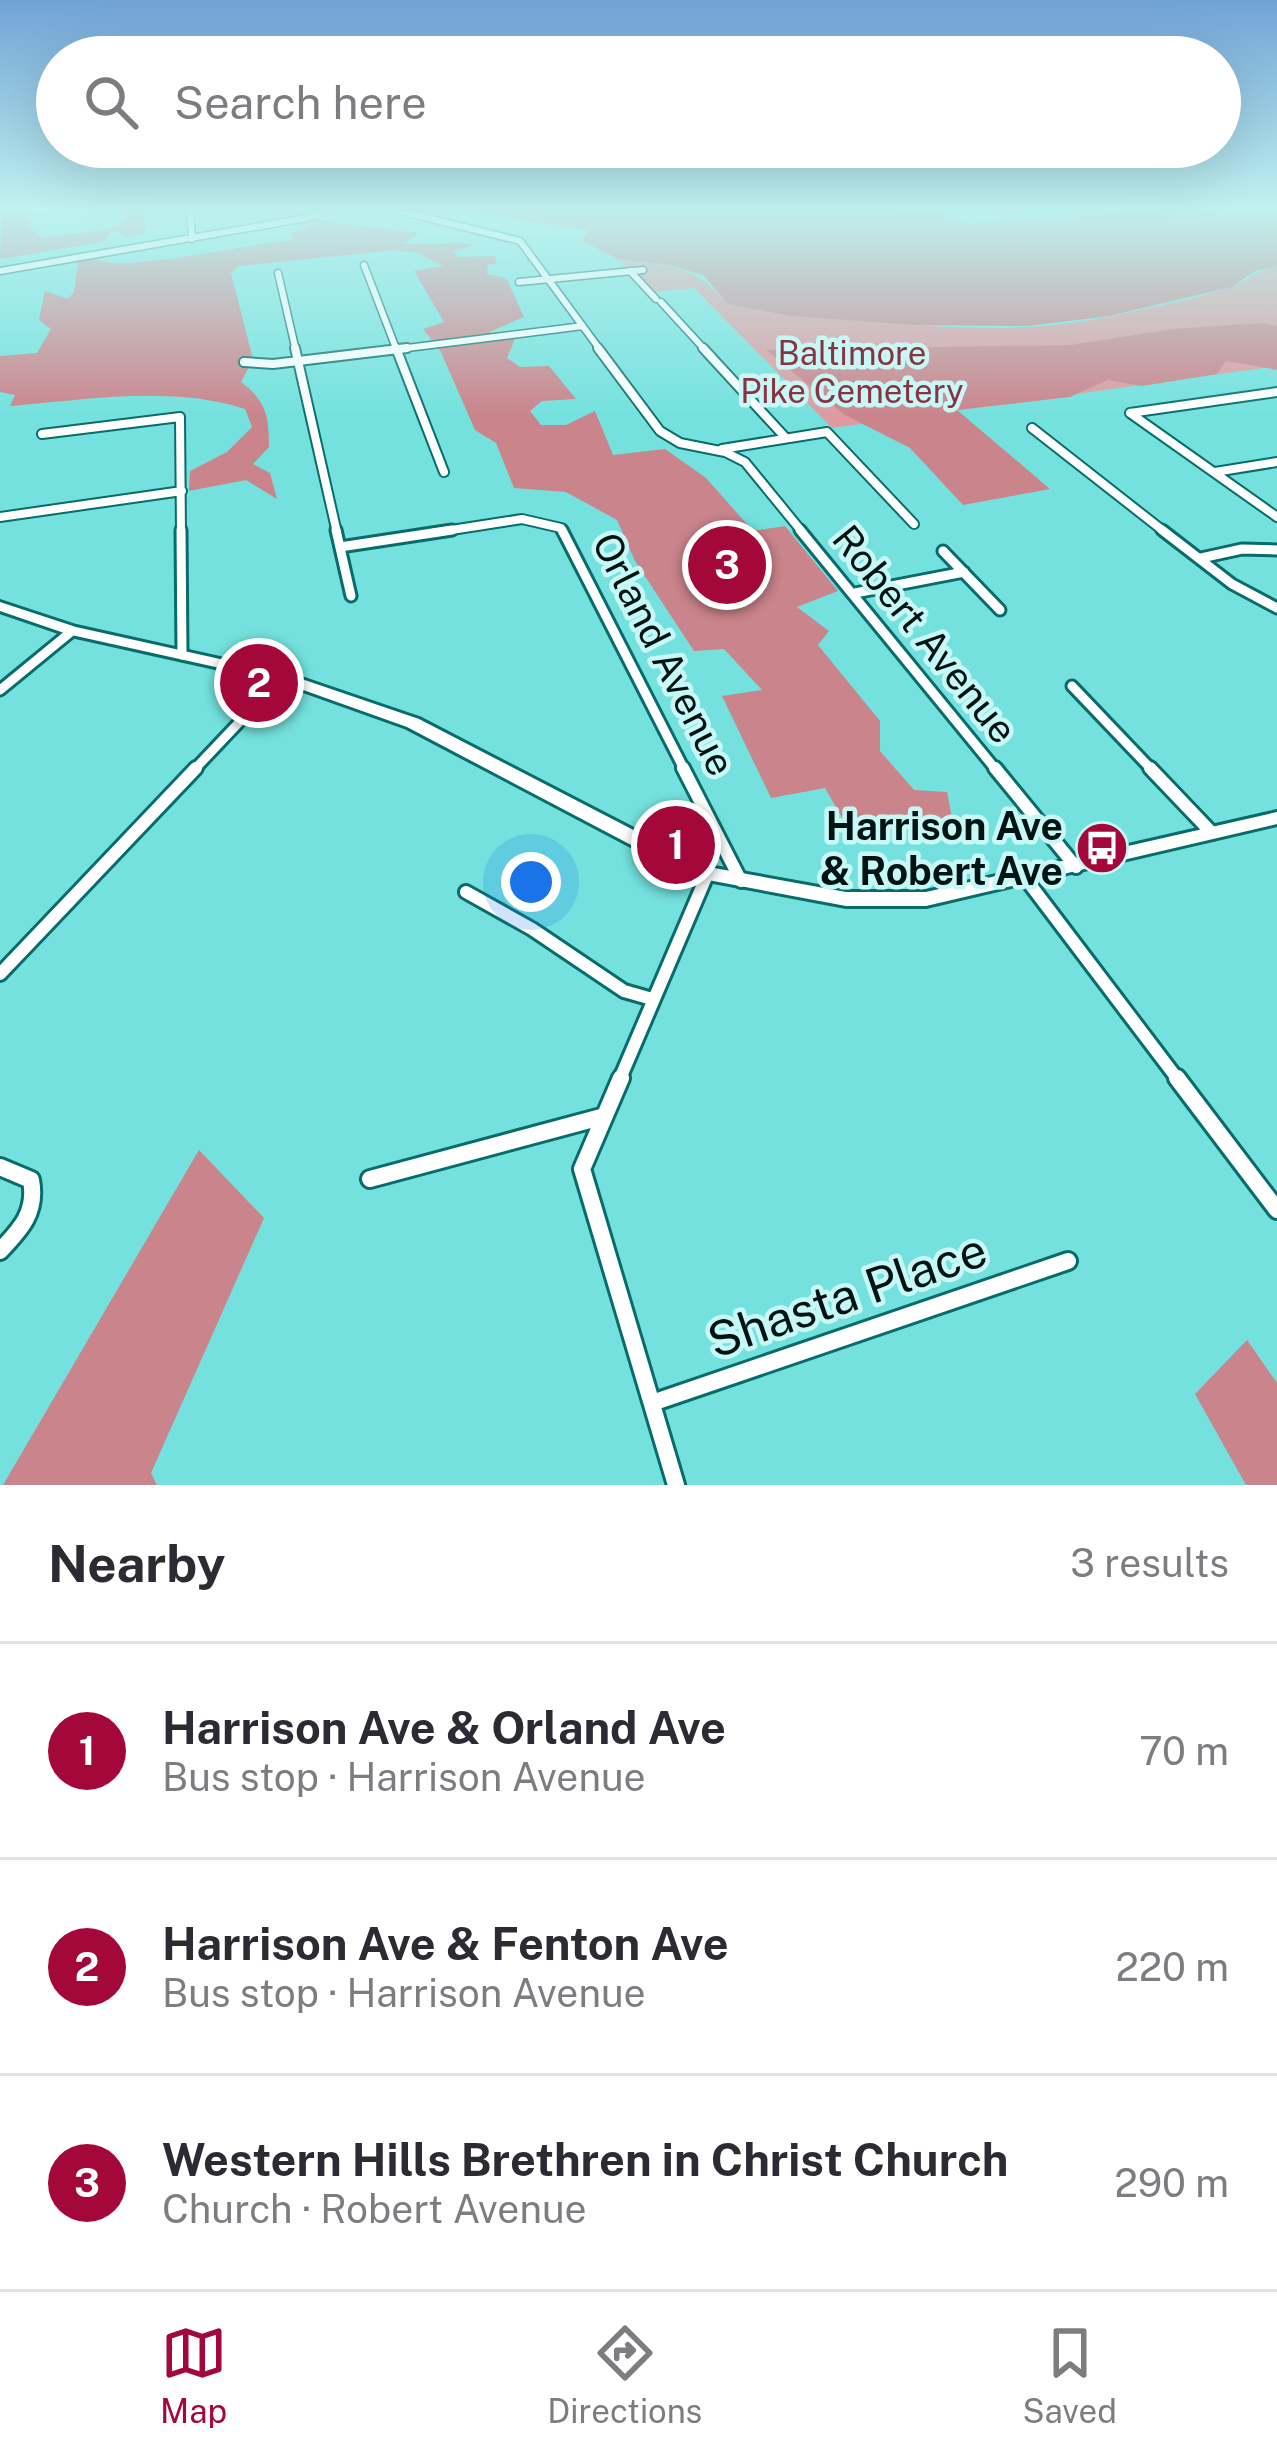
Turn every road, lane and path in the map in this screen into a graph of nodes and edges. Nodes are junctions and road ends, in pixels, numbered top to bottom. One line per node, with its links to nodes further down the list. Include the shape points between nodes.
1 (279, 278): 9 (street)
2 (369, 278): 8 (street)
3 (557, 278): 5 (street)
4 (636, 278): 14 (street)
5 (549, 279): 6 (street); 7 (street)
6 (519, 282)
7 (583, 326): 8 (street); 15 (street, via 665,436)
8 (397, 349): 9 (street); 17 (street)
9 (298, 361): 10 (street); 23 (street)
10 (244, 362)
11 (1277, 392): 18 (street, via 1130,413)
12 (1032, 428): 26 (street)
13 (42, 434): 19 (street, via 180,417)
14 (784, 436): 15 (street); 22 (street, via 827,432)
15 (719, 450): 28 (street, Robert Avenue, via 745,462)
16 (1277, 462): 18 (street)
17 (444, 472)
18 (1214, 472): 21 (street)
19 (182, 491): 20 (street); 34 (street)
20 (0, 517)
21 (1277, 517)
22 (914, 524)
23 (340, 547): 29 (street); 43 (street, Orland Avenue, via 522,519 561,528)
24 (1277, 550): 26 (street)
25 (943, 551): 27 (street)
26 (1201, 558): 31 (street)
27 (964, 572): 28 (street); 32 (street)
28 (855, 593): 40 (street, Robert Avenue)
29 (351, 596)
30 (0, 606): 33 (main road)
31 (1277, 608)
32 (1000, 610)
33 (72, 631): 34 (main road); 37 (street)
34 (182, 655): 35 (main road)
35 (283, 677): 41 (main road, via 435,732); 45 (street)
36 (1072, 686): 39 (street)
37 (0, 689)
38 (1277, 818): 39 (main road)
39 (1212, 833): 40 (main road)
40 (1076, 867): 42 (main road)
41 (707, 874): 43 (main road); 46 (street)
42 (1026, 879): 43 (main road, via 900,901); 50 (street)
43 (743, 884)
44 (466, 892): 46 (street, via 624,991)
45 (0, 974)
46 (652, 999): 47 (street)
47 (601, 1117): 49 (street); 53 (street, via 582,1168)
48 (0, 1167): 51 (street, via 32,1180 32,1212)
49 (370, 1179)
50 (1277, 1210)
51 (0, 1251)
52 (1068, 1262): 53 (street, Shasta Place)
53 (652, 1403): 54 (street)
54 (676, 1485)

